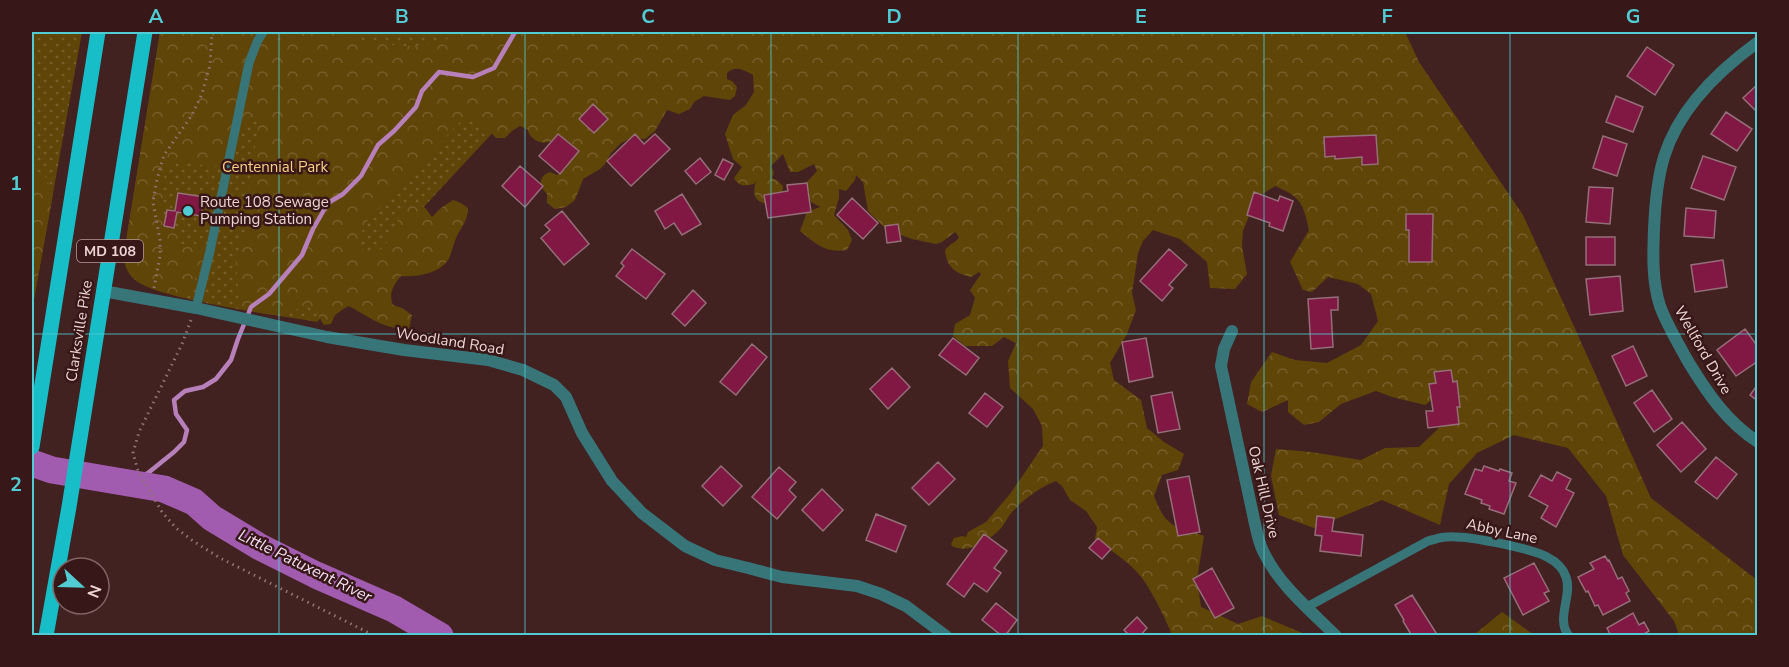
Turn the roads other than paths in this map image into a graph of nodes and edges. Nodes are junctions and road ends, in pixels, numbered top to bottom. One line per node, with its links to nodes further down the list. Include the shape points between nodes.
1 (98, 32): 9 (main road, Clarksville Pike / MD 108)
2 (145, 32): 5 (main road, Clarksville Pike / MD 108)
3 (263, 32): 6 (lane, via 249,63)
4 (1758, 42): 8 (street, Wellford Drive, via 1730,62 1688,109 1664,157 1655,210 1653,276 1661,307 1685,356 1721,411)
5 (103, 291): 6 (street, Woodland Road); 12 (main road, Clarksville Pike / MD 108)
6 (196, 308): 13 (street, Woodland Road, via 327,337 488,360 540,377 566,397 582,433 612,481 645,515 685,546 715,560 782,577 857,586 881,594 906,606)
7 (1232, 332): 10 (street, Oak Hill Drive, via 1221,366 1257,532 1273,570)
8 (1758, 442)
9 (32, 447)
10 (1307, 607): 11 (lane, Abby Lane, via 1428,542 1460,537 1528,550 1557,563 1568,585); 14 (street, Oak Hill Drive)
11 (1565, 635)
12 (46, 636)
13 (946, 636)
14 (1336, 636)

